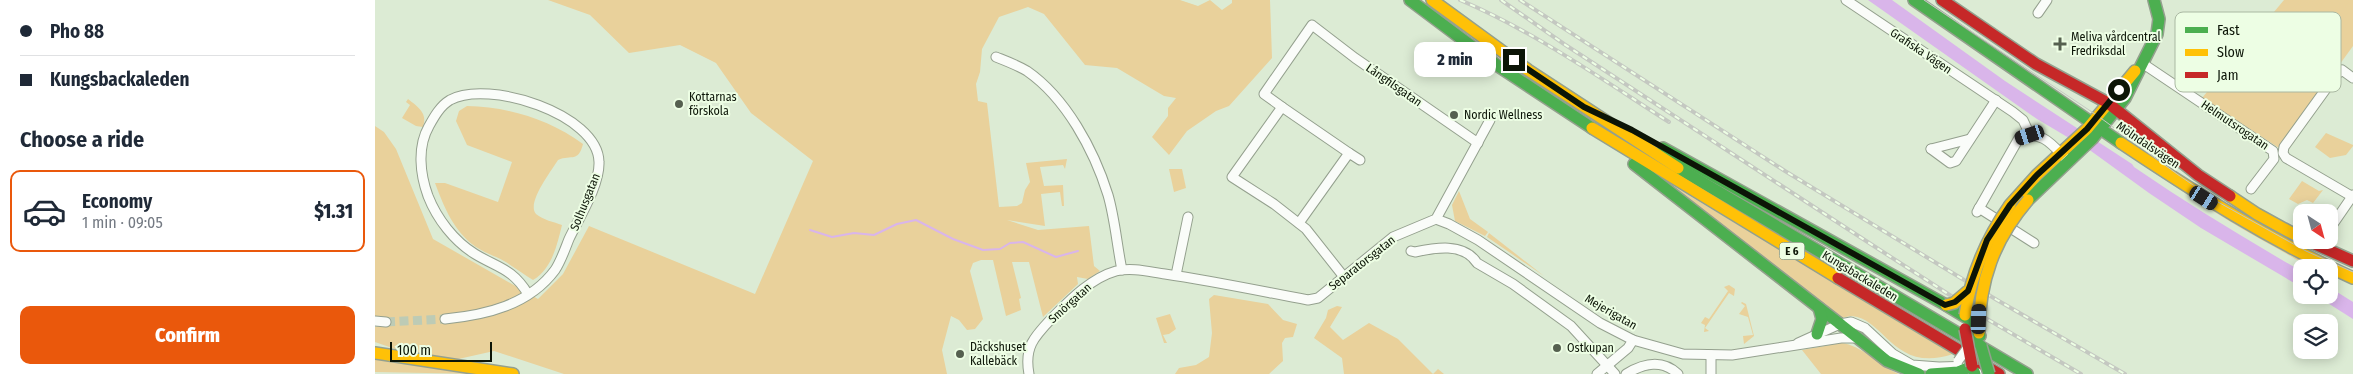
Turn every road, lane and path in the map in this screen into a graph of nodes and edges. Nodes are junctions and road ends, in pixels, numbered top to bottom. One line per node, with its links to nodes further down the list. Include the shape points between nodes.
1 (1410, 0): 21 (main road, Kungsbackaleden / E 6, via 1477,51)
2 (1432, 0): 19 (main road, Kungsbackaleden / E 6)
3 (1846, 0): 16 (street, Grafiska Vägen)
4 (1914, 0): 22 (main road, Mölndalsvägen)
5 (1942, 0): 18 (main road, Mölndalsvägen, via 2036,64)
6 (2047, 0): 8 (street)
7 (2154, 0): 10 (main road, via 2159,29)
8 (2038, 13)
9 (996, 56): 42 (street, via 1027,71 1043,85 1081,135 1108,197)
10 (2142, 63): 13 (street, Helmutsrogatan); 18 (main road)
11 (2341, 71): 12 (street)
12 (2353, 78)
13 (2175, 85)
14 (2186, 92): 27 (street, Helmutsrogatan)
15 (2324, 92): 27 (street)
16 (1996, 100): 23 (street, Grafiska Vägen, via 2023,120); 24 (street)
17 (1282, 106): 25 (street, Långfilsgatan, via 1265,94 1313,25); 26 (street); 36 (street, via 1233,177)
18 (2112, 106): 22 (main road); 37 (main road, Mölndalsvägen, via 2173,158 2257,214)
19 (1584, 107): 48 (main road, via 1632,130); 76 (main road, Kungsbackaleden / E 6, via 1733,203)
20 (1490, 120): 25 (street)
21 (1586, 124): 49 (main road); 75 (main road, Kungsbackaleden / E 6)
22 (2093, 130): 28 (main road); 45 (main road, Mölndalsvägen, via 2235,217 2314,261)
23 (2030, 135): 28 (street, via 2043,138); 38 (street, via 2019,138 1978,210)
24 (1970, 140)
25 (1478, 143): 35 (street)
26 (1349, 153): 29 (street); 36 (street)
27 (2279, 154): 30 (street); 32 (street, Helmutsrogatan)
28 (2063, 157): 31 (main road)
29 (1359, 160)
30 (2251, 189)
31 (2024, 196): 46 (main road, bridge, via 1998,221 1987,240); 55 (main road, bridge, via 1989,258 1979,297)
32 (2353, 196): 33 (street)
33 (2338, 217)
34 (1188, 218): 43 (street)
35 (1436, 219): 44 (street, Separatorsgatan, via 1393,238); 58 (street, Mejerigatan, via 1478,240 1600,323)
36 (1299, 223): 44 (street)
37 (2293, 234)
38 (2034, 243)
39 (2326, 249): 41 (main road)
40 (1411, 251): 63 (street, via 1443,246 1475,258 1477,263 1513,284 1571,326)
41 (2353, 261)
42 (1122, 270): 43 (street, Smörgatan); 66 (street, Smörgatan, via 1087,286 1038,333 1027,354)
43 (1176, 275): 44 (street, Separatorsgatan, via 1308,300 1318,298)
44 (1344, 277)
45 (2353, 278)
46 (1968, 291): 48 (main road, bridge, via 1955,302); 50 (main road, bridge)
47 (528, 294): 47 (street, Solhusgatan, via 546,280 562,258 595,180 599,163 597,147 559,114 528,101 488,94 461,96 439,111 423,138 423,178 428,197 447,230 474,254 518,278); 51 (street, Solhusgatan, via 501,310)
48 (1945, 305): 50 (main road)
49 (1819, 308): 54 (main road); 56 (main road, via 1822,319)
50 (1965, 315): 55 (main road); 64 (main road, bridge)
51 (445, 319)
52 (375, 321): 53 (street)
53 (386, 322)
54 (1840, 324): 56 (street, Mejerigatan); 57 (main road); 64 (street, via 1859,324 1893,354 1912,364)
55 (1979, 333): 60 (main road, bridge)
56 (1817, 334): 59 (street, Mejerigatan)
57 (1858, 338): 59 (street, Mejerigatan); 72 (main road, via 1887,361)
58 (1633, 340): 62 (street, Mejerigatan, via 1674,352); 63 (street)
59 (1795, 344): 62 (street, Mejerigatan, via 1741,354)
60 (1982, 350): 64 (main road, bridge); 74 (main road, bridge)
61 (375, 354): 65 (main road)
62 (1711, 355): 71 (street)
63 (1607, 366): 67 (street); 68 (street)
64 (1968, 368): 73 (main road)
65 (513, 374)
66 (1029, 374)
67 (1597, 374)
68 (1615, 374)
69 (1626, 374): 70 (street, via 1641,366 1658,363)
70 (1678, 374)
71 (1711, 374)
72 (1919, 374)
73 (1931, 374)
74 (1989, 374)
75 (1999, 374)
76 (2027, 374)

